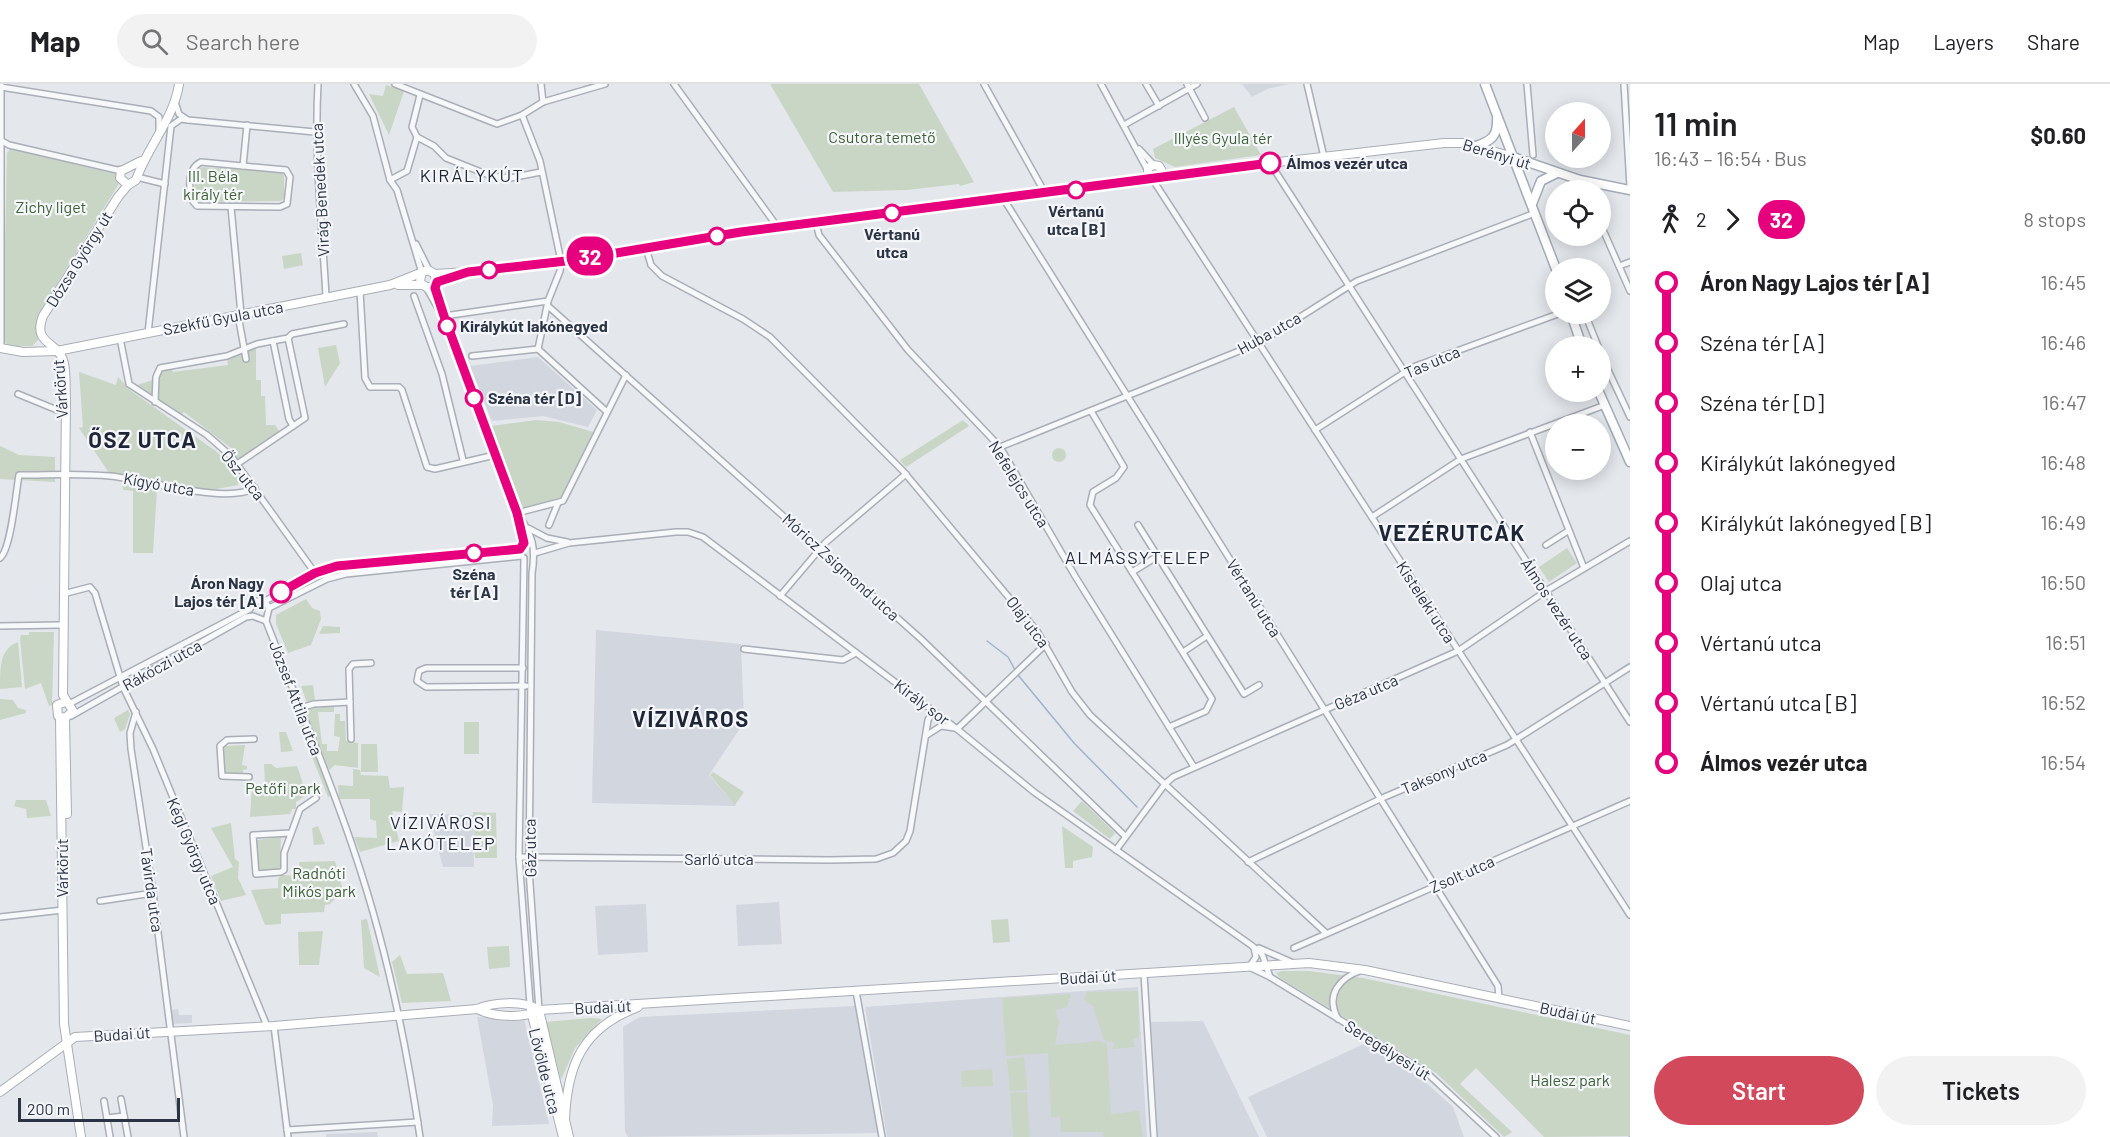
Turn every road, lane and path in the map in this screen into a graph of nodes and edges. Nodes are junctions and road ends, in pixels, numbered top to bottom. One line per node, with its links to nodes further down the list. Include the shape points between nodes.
1 (179, 84): 21 (main road)
2 (318, 84): 30 (street, Virág Benedek utca)
3 (354, 84): 20 (street)
4 (359, 84): 20 (street)
5 (395, 84): 19 (street)
6 (541, 84): 22 (street)
7 (605, 84): 22 (street)
8 (674, 84): 61 (street)
9 (984, 84): 56 (street)
10 (1101, 84): 29 (street)
11 (1146, 84): 23 (street)
12 (1197, 84): 18 (street)
13 (1307, 84): 36 (street)
14 (1485, 84): 24 (main road)
15 (1527, 84): 35 (street)
16 (1624, 84): 55 (street)
17 (1, 86): 31 (street, via 151,111 159,117); 33 (street)
18 (1188, 86): 23 (street); 26 (street)
19 (420, 95): 25 (street, via 497,124); 32 (street, via 412,127)
20 (363, 100): 49 (street, via 373,117)
21 (175, 102): 27 (street, via 178,114); 31 (main road)
22 (543, 102): 25 (street)
23 (1159, 106): 29 (street)
24 (1496, 110): 34 (main road, via 1495,135); 37 (main road)
25 (522, 114): 44 (street)
26 (1205, 118)
27 (188, 120): 28 (street); 53 (street, via 181,119 171,126)
28 (247, 125): 30 (street); 40 (street)
29 (1124, 125): 43 (street)
30 (315, 132): 74 (street, Virág Benedek utca)
31 (158, 134): 38 (main road)
32 (417, 137): 44 (street, via 446,158 491,176 510,178); 49 (street, via 407,171)
33 (0, 140): 41 (street); 86 (street)
34 (1476, 146): 36 (main road, Berényi út, via 1444,143); 37 (main road, Berényi út)
35 (1533, 155)
36 (1324, 157): 39 (main road, Berényi út)
37 (1513, 157): 46 (main road, Berényi út); 59 (main road)
38 (143, 160): 42 (main road); 47 (main road)
39 (1270, 163): 45 (main road, Berényi út); 71 (street, Álmos vezér utca)
40 (243, 166): 58 (street, via 201,162 191,174 191,199 197,206); 58 (street, via 286,170 290,177 288,201 280,207)
41 (99, 168): 42 (street); 51 (street, via 116,173)
42 (127, 168): 47 (main road); 51 (main road, Dózsa György út)
43 (1153, 168): 45 (main road, Berényi út); 48 (main road); 48 (main road); 52 (main road, Berényi út)
44 (541, 172): 65 (street)
45 (1183, 173): 48 (main road, Berényi út)
46 (1557, 173): 50 (main road, Berényi út); 59 (main road, via 1541,181)
47 (137, 175): 51 (main road, via 133,183); 53 (street)
48 (1157, 179): 52 (main road, Berényi út); 85 (street, Kisteleki utca)
49 (390, 180): 68 (street)
50 (1573, 180)
51 (123, 181): 89 (main road, Dózsa György út, via 118,197 43,316 41,334)
52 (1128, 182): 56 (main road, Berényi út)
53 (165, 184): 81 (street)
54 (1611, 188): 55 (main road, Berényi út)
55 (1630, 188)
56 (1045, 192): 57 (main road, Berényi út)
57 (1003, 198): 60 (main road, Berényi út); 96 (street, Vértanú utca)
58 (231, 207): 77 (street)
59 (1533, 208): 64 (main road); 71 (street, Huba utca)
60 (816, 223): 61 (main road, Berényi út); 107 (street, Nefelejcs utca, via 819,234 896,336)
61 (779, 229): 63 (main road, Berényi út)
62 (1610, 246): 67 (street)
63 (646, 248): 65 (main road, Berényi út); 113 (street, Olaj utca, via 651,265 662,276 770,337)
64 (1552, 258)
65 (561, 261): 68 (main road, Berényi út); 76 (street)
66 (1630, 262): 67 (street)
67 (1619, 266): 73 (street)
68 (430, 277): 69 (main road, Szekfű Gyula utca); 70 (main road); 70 (main road, Berényi út); 78 (street)
69 (390, 285): 70 (main road, Szekfű Gyula utca); 72 (main road, Szekfű Gyula utca)
70 (424, 286): 78 (street)
71 (1348, 286): 85 (street, Huba utca); 92 (street, Álmos vezér utca)
72 (360, 291): 74 (main road, Szekfű Gyula utca); 110 (street, via 365,378 370,387 402,390 427,467 435,469)
73 (1630, 291)
74 (326, 296): 77 (main road, Szekfű Gyula utca)
75 (414, 296): 110 (street, via 442,374)
76 (548, 304): 78 (street); 88 (street); 93 (street, Móricz Zsigmond utca)
77 (240, 314): 81 (main road, Szekfű Gyula utca); 87 (street)
78 (444, 316): 108 (street)
79 (1545, 319): 92 (street, Tas utca)
80 (344, 324): 82 (street)
81 (148, 333): 83 (main road, Szekfű Gyula utca)
82 (288, 338): 84 (street); 104 (street, via 305,416)
83 (120, 339): 89 (main road, Szekfű Gyula utca); 97 (street, Ősz utca, via 129,384)
84 (273, 341): 87 (street); 104 (street)
85 (1259, 342): 96 (street, Huba utca); 105 (street, Kisteleki utca)
86 (0, 349): 89 (main road, Szekfű Gyula utca)
87 (246, 349): 91 (street); 97 (street, via 160,368)
88 (538, 349): 90 (street); 102 (street)
89 (57, 351): 101 (main road, Várkörút); 114 (main road, Várkörút, via 63,359 66,399)
90 (472, 356)
91 (246, 359)
92 (1405, 372): 105 (street, Tas utca); 109 (street, Álmos vezér utca)
93 (626, 375): 102 (street); 129 (street, Móricz Zsigmond utca)
94 (1611, 376): 103 (street)
95 (18, 394): 101 (street)
96 (1127, 396): 100 (street, Huba utca); 168 (street, Vértanú utca)
97 (155, 402): 112 (street, Ősz utca, via 216,442)
98 (1604, 402): 99 (main road)
99 (1605, 405): 106 (street); 111 (main road)
100 (1091, 411): 107 (street, Huba utca); 136 (street, via 1124,467 1120,475 1093,492 1090,505)
101 (62, 412): 114 (main road, Várkörút)
102 (607, 412): 116 (street, via 566,496)
103 (1630, 417)
104 (293, 426): 112 (street)
105 (1315, 430): 118 (street, Kisteleki utca)
106 (1530, 432): 109 (street); 122 (street)
107 (1000, 447): 173 (street, Nefelejcs utca)
108 (495, 455): 110 (street); 117 (street)
109 (1461, 459): 118 (street); 138 (street, Álmos vezér utca)
110 (463, 460)
111 (1630, 462)
112 (237, 464): 115 (street, Ősz utca)
113 (906, 474): 129 (street); 149 (street, Olaj utca)
114 (63, 475): 115 (street, Kígyó utca, via 117,477 209,492 247,492); 125 (street, Kígyó utca, via 19,475); 139 (main road, Várkörút)
115 (255, 488): 137 (street, Ősz utca)
116 (558, 503): 117 (street); 119 (street)
117 (517, 513): 121 (street); 126 (street)
118 (1372, 517): 151 (street, Kisteleki utca)
119 (549, 525)
120 (1138, 525): 132 (street)
121 (528, 528): 127 (street, Király sor); 131 (street, Gáz utca)
122 (1568, 531): 128 (street); 135 (street)
123 (1630, 541): 135 (street, Géza utca)
124 (0, 542): 125 (street)
125 (7, 543): 134 (street)
126 (524, 543): 130 (street); 131 (street)
127 (568, 543): 131 (street, Király sor); 140 (street, Király sor, via 694,533)
128 (1546, 545)
129 (820, 548): 140 (street); 165 (street, Móricz Zsigmond utca)
130 (520, 549): 133 (street, Gáz utca); 137 (street, Rákóczi utca, via 343,564)
131 (534, 552): 133 (street, Király sor); 157 (street, Gáz utca)
132 (1158, 556): 136 (street); 148 (street)
133 (523, 557): 143 (street, Rákóczi utca, via 346,574 327,579); 156 (street, Gáz utca)
134 (0, 558)
135 (1584, 568): 138 (street, Géza utca)
136 (1132, 572): 152 (street)
137 (315, 573): 141 (street, Rákóczi utca)
138 (1546, 591): 151 (street, Géza utca); 159 (street, Álmos vezér utca)
139 (62, 594): 146 (main road, Várkörút); 158 (street, Kégl György utca, via 90,587 95,593); 166 (main road, Várkörút)
140 (780, 596): 153 (street, Király sor)
141 (265, 601): 142 (street, Rákóczi utca, via 255,601); 143 (street)
142 (250, 609): 144 (street); 158 (street, Rákóczi utca)
143 (268, 610): 144 (street, Rákóczi utca); 145 (street, József Attila utca)
144 (255, 617): 145 (street, József Attila utca); 163 (street, Rákóczi utca, via 246,617)
145 (266, 621): 167 (street, József Attila utca)
146 (60, 625): 147 (street); 166 (main road, Várkörút)
147 (0, 626)
148 (1207, 636): 152 (street); 160 (street, via 1244,694)
149 (1046, 644): 165 (street); 181 (street, Olaj utca, via 1082,706)
150 (744, 649): 153 (street, via 843,660)
151 (1458, 651): 168 (street, Géza utca); 178 (street, Kisteleki utca)
152 (1183, 652): 173 (street, via 1211,695 1212,703 1206,711)
153 (856, 653): 169 (street, Király sor)
154 (371, 663): 164 (street, via 350,665)
155 (1630, 667): 159 (street, Taksony utca)
156 (522, 668): 157 (street); 161 (street, Gáz utca); 161 (street, via 419,670 419,684)
157 (531, 668): 162 (street, Gáz utca)
158 (120, 677): 163 (street, Kégl György utca); 166 (street, Rákóczi utca)
159 (1605, 684): 172 (street, Álmos vezér utca); 178 (street, Taksony utca)
160 (1259, 685)
161 (523, 686): 162 (street); 189 (street, Gáz utca)
162 (531, 686): 190 (street, Gáz utca)
163 (123, 687): 170 (street, Kégl György utca); 171 (street, Rákóczi utca)
164 (350, 702): 167 (street); 177 (street)
165 (986, 702): 174 (street); 187 (street, Móricz Zsigmond utca)
166 (64, 703): 171 (main road, Várkörút, via 73,711); 171 (main road, Várkörút, via 56,711)
167 (300, 708): 217 (street, József Attila utca, via 356,854)
168 (1324, 710): 179 (street, Géza utca); 183 (street, Vértanú utca)
169 (933, 711): 174 (street, Király sor); 175 (street)
170 (136, 712): 193 (street, Távirda utca, via 130,732 131,749); 220 (street, Kégl György utca)
171 (66, 717): 197 (main road, Várkörút)
172 (1630, 722)
173 (1169, 727): 179 (street, Nefelejcs utca)
174 (957, 729): 175 (street, via 941,726); 188 (street, Király sor, via 1034,792)
175 (927, 735): 190 (street, Sarló utca, via 908,835 893,853 876,859)
176 (254, 739): 180 (street, via 227,740 220,746 222,776)
177 (351, 739)
178 (1516, 741): 183 (street, Taksony utca); 185 (street, Kisteleki utca)
179 (1194, 768): 181 (street, Géza utca)
180 (249, 777)
181 (1165, 784): 187 (street, Géza utca); 191 (street, Olaj utca)
182 (316, 798): 186 (street, via 300,808)
183 (1380, 799): 191 (street, Taksony utca); 192 (street, Vértanú utca)
184 (1630, 801): 185 (street, Zsolt utca)
185 (1572, 826): 192 (street, Zsolt utca); 196 (street, Kisteleki utca)
186 (290, 833): 186 (street, via 284,870 255,872 253,835)
187 (1125, 836): 188 (street, Géza utca)
188 (1116, 850): 201 (street, Király sor)
189 (519, 857): 190 (street, Sarló utca); 213 (street, Gáz utca)
190 (529, 858): 216 (street, Gáz utca)
191 (1248, 862): 200 (street, Olaj utca)
192 (1436, 886): 200 (street, Zsolt utca); 211 (street, Vértanú utca, via 1498,986)
193 (153, 893): 195 (street); 222 (street, Távirda utca)
194 (1630, 898): 196 (street)
195 (100, 901)
196 (1621, 901): 198 (street, Kisteleki utca)
197 (63, 910): 199 (street); 223 (main road, Várkörút)
198 (1630, 915)
199 (0, 917)
200 (1326, 933): 202 (street, Zsolt utca)
201 (1251, 945): 203 (street, Király sor); 204 (street, Király sor, via 1262,954); 205 (street, via 1256,957)
202 (1294, 948)
203 (1293, 963): 204 (main road, Budai út); 206 (main road, Budai út)
204 (1265, 966): 205 (main road, Budai út); 208 (street)
205 (1249, 967): 207 (main road, Budai út); 208 (street, Seregélyesi út)
206 (1365, 970): 211 (main road, Budai út); 219 (street, via 1345,977 1335,989 1333,1002)
207 (1144, 974): 209 (main road, Budai út); 240 (street)
208 (1270, 977): 219 (street, Seregélyesi út)
209 (868, 990): 210 (main road, Budai út); 212 (street)
210 (856, 991): 212 (street); 214 (main road, Budai út)
211 (1499, 998): 221 (main road, Budai út)
212 (858, 1001): 239 (street)
213 (530, 1004): 215 (main road, Budai út); 216 (main road); 218 (main road, Lövölde utca)
214 (645, 1004): 216 (main road, Budai út); 229 (main road, Lövölde utca, via 612,1020 584,1045 569,1076)
215 (477, 1009): 217 (main road, Budai út); 218 (main road, Budai út, via 492,1014)
216 (539, 1010): 218 (main road, Budai út); 229 (main road, Lövölde utca)
217 (400, 1015): 220 (main road, Budai út); 230 (street, József Attila utca)
218 (531, 1015): 237 (main road, Lövölde utca)
219 (1339, 1020): 241 (street, Seregélyesi út, via 1434,1078)
220 (270, 1026): 222 (main road, Budai út); 231 (street, Kégl György utca)
221 (1630, 1026)
222 (170, 1031): 223 (main road, Budai út, via 75,1037); 235 (street, Távirda utca)
223 (65, 1042): 224 (main road, Budai út); 232 (main road, Várkörút)
224 (0, 1092)
225 (122, 1099): 227 (street)
226 (104, 1101): 228 (street)
227 (124, 1116): 228 (street); 234 (street)
228 (107, 1118): 233 (street)
229 (565, 1120): 238 (main road, Lövölde utca)
230 (418, 1122): 231 (street); 236 (street, József Attila utca)
231 (288, 1134)
232 (81, 1137)
233 (110, 1137)
234 (128, 1137)
235 (184, 1137)
236 (420, 1137)
237 (563, 1137)
238 (569, 1137)
239 (882, 1137)
240 (1154, 1137)
241 (1496, 1137)

